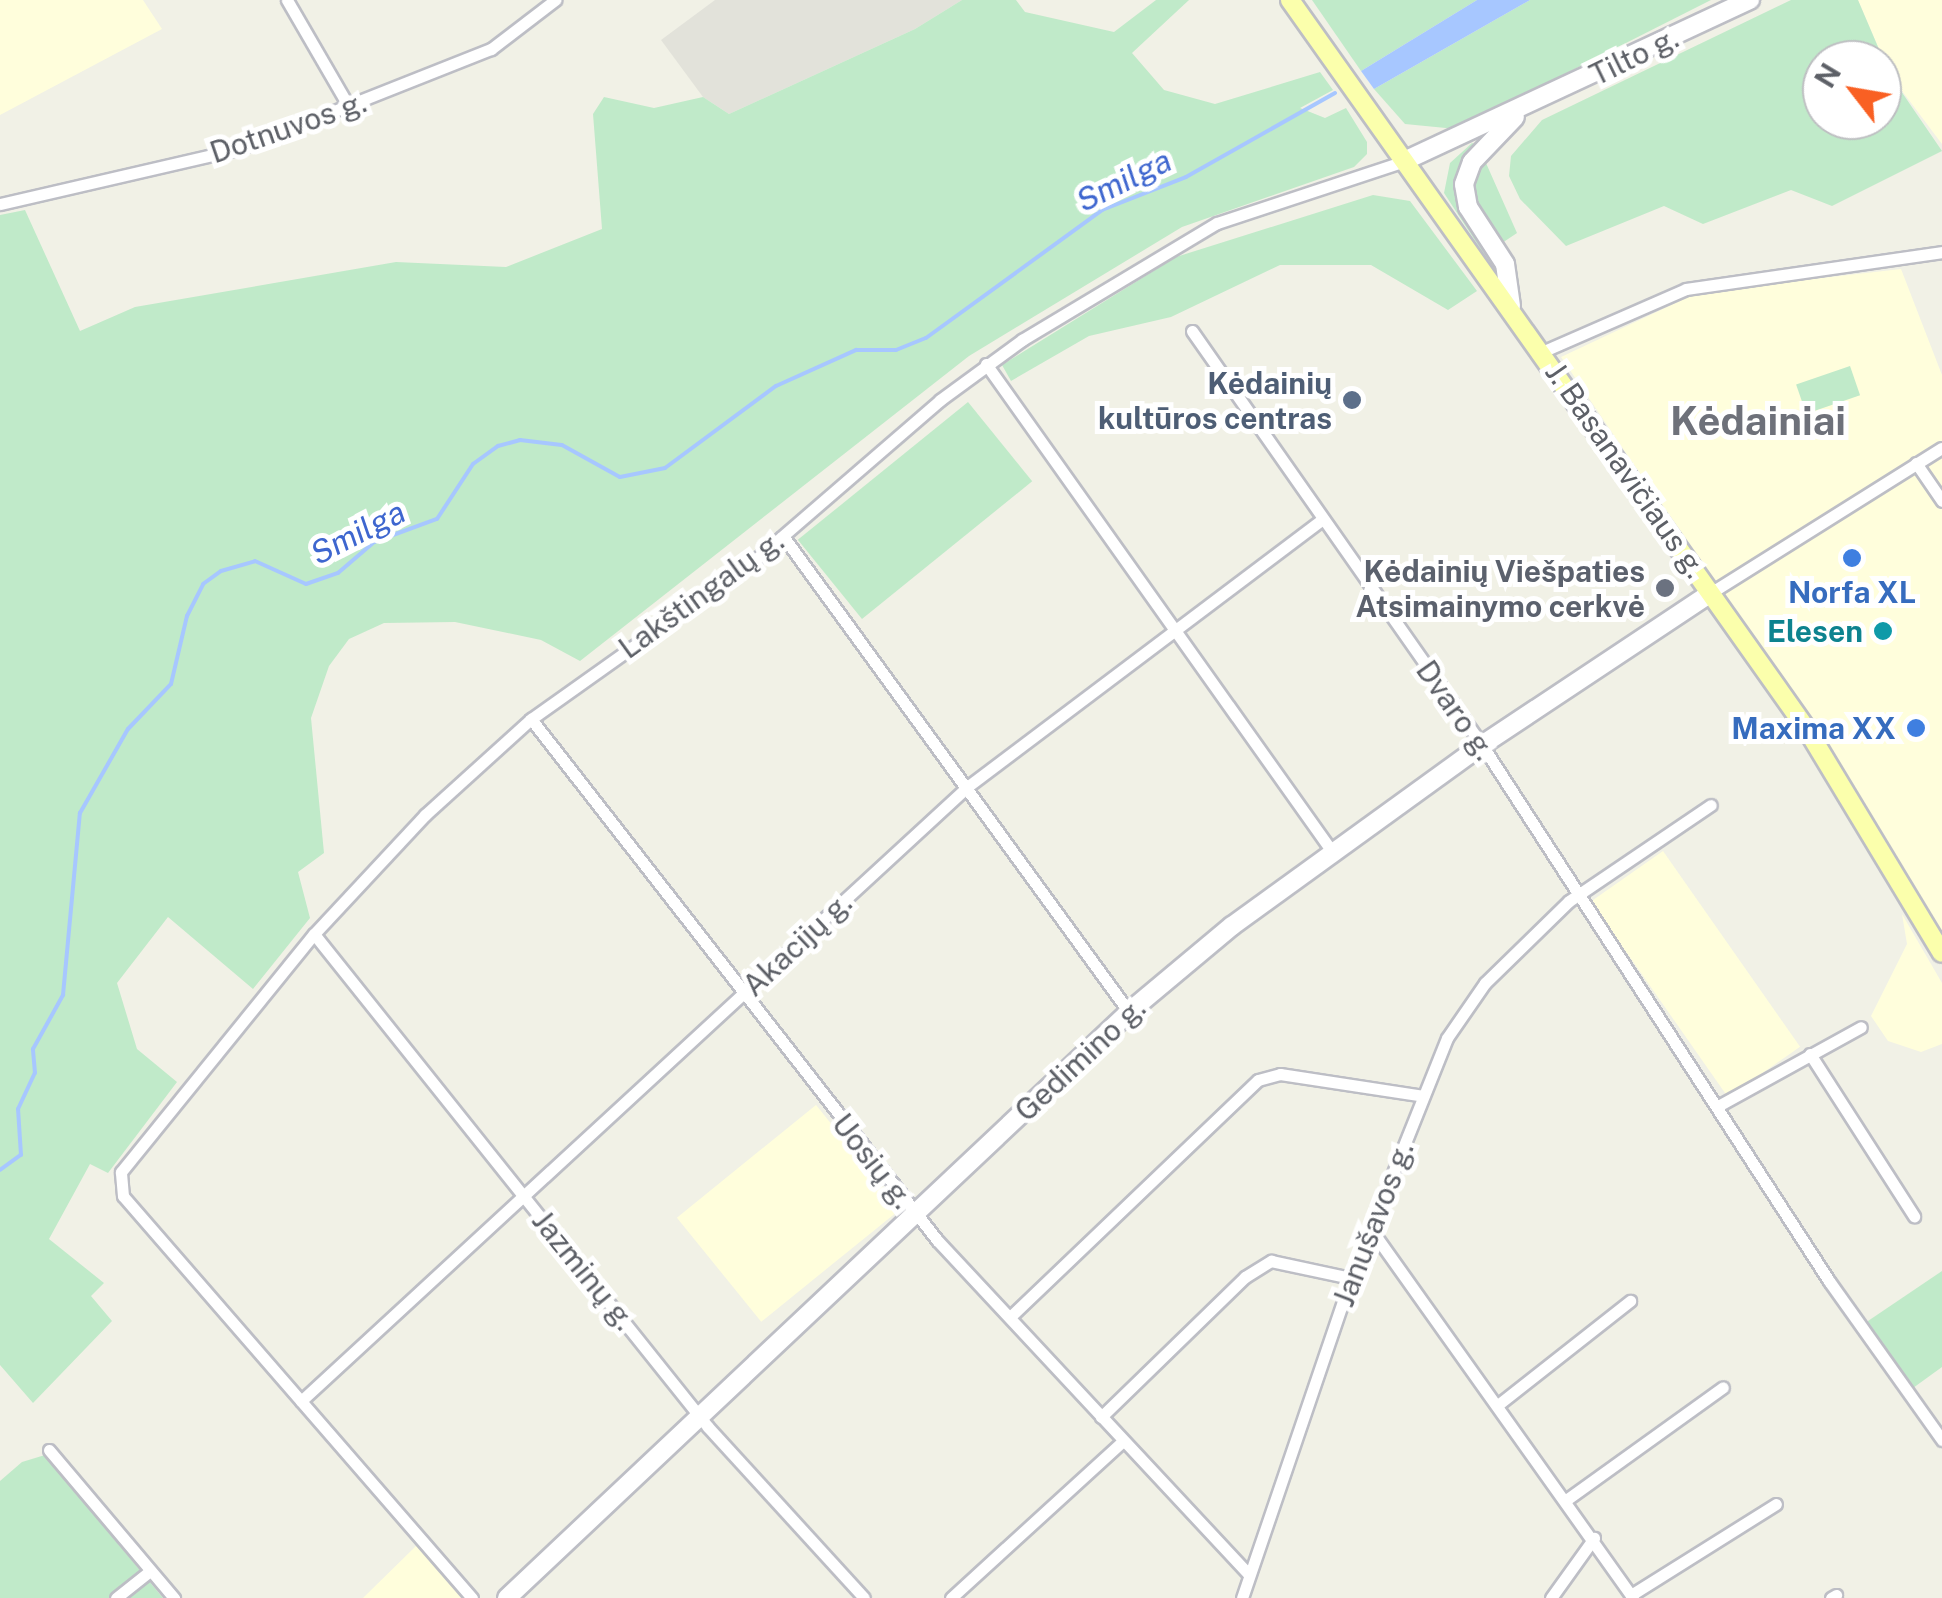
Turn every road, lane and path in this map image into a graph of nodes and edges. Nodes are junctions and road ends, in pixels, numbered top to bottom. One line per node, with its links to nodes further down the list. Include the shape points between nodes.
1 (287, 0): 5 (street)
2 (555, 0): 5 (street, Dotnuvos g., via 491,49)
3 (1290, 0): 7 (main road, J. Basanavičiaus g.)
4 (1750, 0): 6 (main road, Tilto g.)
5 (349, 106): 8 (street, Dotnuvos g., via 238,149)
6 (1518, 112): 7 (main road, Tilto g.); 10 (main road, Tilto g., via 1472,162 1464,184 1468,208 1505,264)
7 (1404, 161): 10 (main road, J. Basanavičiaus g.); 13 (street, Lakštingalų g., via 1217,223)
8 (0, 204)
9 (1942, 252): 12 (street, via 1686,289)
10 (1510, 306): 12 (main road, J. Basanavičiaus g.)
11 (1192, 331): 17 (street, Dvaro g.)
12 (1544, 352): 19 (main road, J. Basanavičiaus g.)
13 (986, 364): 18 (street, Lakštingalų g.); 20 (street)
14 (1942, 448): 15 (street)
15 (1916, 463): 16 (street); 19 (street)
16 (1942, 501)
17 (1321, 520): 20 (street, Akacijų g.); 22 (street, Dvaro g.)
18 (783, 536): 21 (street, Lakštingalų g.); 23 (street)
19 (1712, 592): 22 (main road, Gedimino g.); 28 (main road, J. Basanavičiaus g., via 1808,732)
20 (1174, 629): 23 (street, Akacijų g.); 25 (street)
21 (531, 719): 27 (street, Lakštingalų g., via 425,815); 29 (street, Uosių g.)
22 (1482, 745): 25 (main road, Gedimino g.); 26 (street, Dvaro g.)
23 (967, 787): 29 (street, Akacijų g.); 30 (street)
24 (1711, 805): 26 (street, Janušavos g.)
25 (1331, 850): 30 (main road, Gedimino g.)
26 (1578, 894): 33 (street, Janušavos g., via 1513,952 1463,1010); 34 (street, Dvaro g.)
27 (314, 934): 35 (street, Jazminų g.); 43 (street, Lakštingalų g., via 118,1182)
28 (1942, 953)
29 (742, 993): 35 (street, Akacijų g.); 36 (street, Uosių g.)
30 (1129, 1012): 36 (main road, Gedimino g.)
31 (1862, 1027): 32 (street)
32 (1810, 1054): 34 (street); 37 (street)
33 (1423, 1096): 38 (street, Janušavos g.); 41 (street, via 1280,1074 1258,1080)
34 (1718, 1106): 47 (street, Dvaro g., via 1829,1281)
35 (524, 1196): 43 (street, Akacijų g.); 45 (street, Jazminų g.)
36 (914, 1213): 41 (street, Uosių g.); 45 (main road, Gedimino g.)
37 (1914, 1216)
38 (1370, 1228): 39 (street, Janušavos g.); 44 (street)
39 (1351, 1278): 46 (street, via 1271,1261 1245,1277); 54 (street, Janušavos g.)
40 (1630, 1301): 44 (street)
41 (1010, 1317): 46 (street, Uosių g.)
42 (1723, 1386): 50 (street)
43 (300, 1400): 58 (street)
44 (1499, 1404): 50 (street)
45 (699, 1415): 59 (main road, Gedimino g.); 60 (street, Jazminų g.)
46 (1100, 1417): 48 (street, Uosių g.)
47 (1942, 1440)
48 (1122, 1442): 54 (street, Uosių g.); 61 (street)
49 (48, 1450): 53 (street)
50 (1566, 1500): 52 (street)
51 (1776, 1504): 55 (street)
52 (1594, 1538): 55 (street); 63 (street)
53 (150, 1571): 56 (street); 57 (street)
54 (1249, 1574): 62 (street, Janušavos g.)
55 (1632, 1597)
56 (116, 1598)
57 (174, 1598)
58 (472, 1598)
59 (508, 1598)
60 (864, 1598)
61 (950, 1598)
62 (1242, 1598)
63 (1551, 1598)

